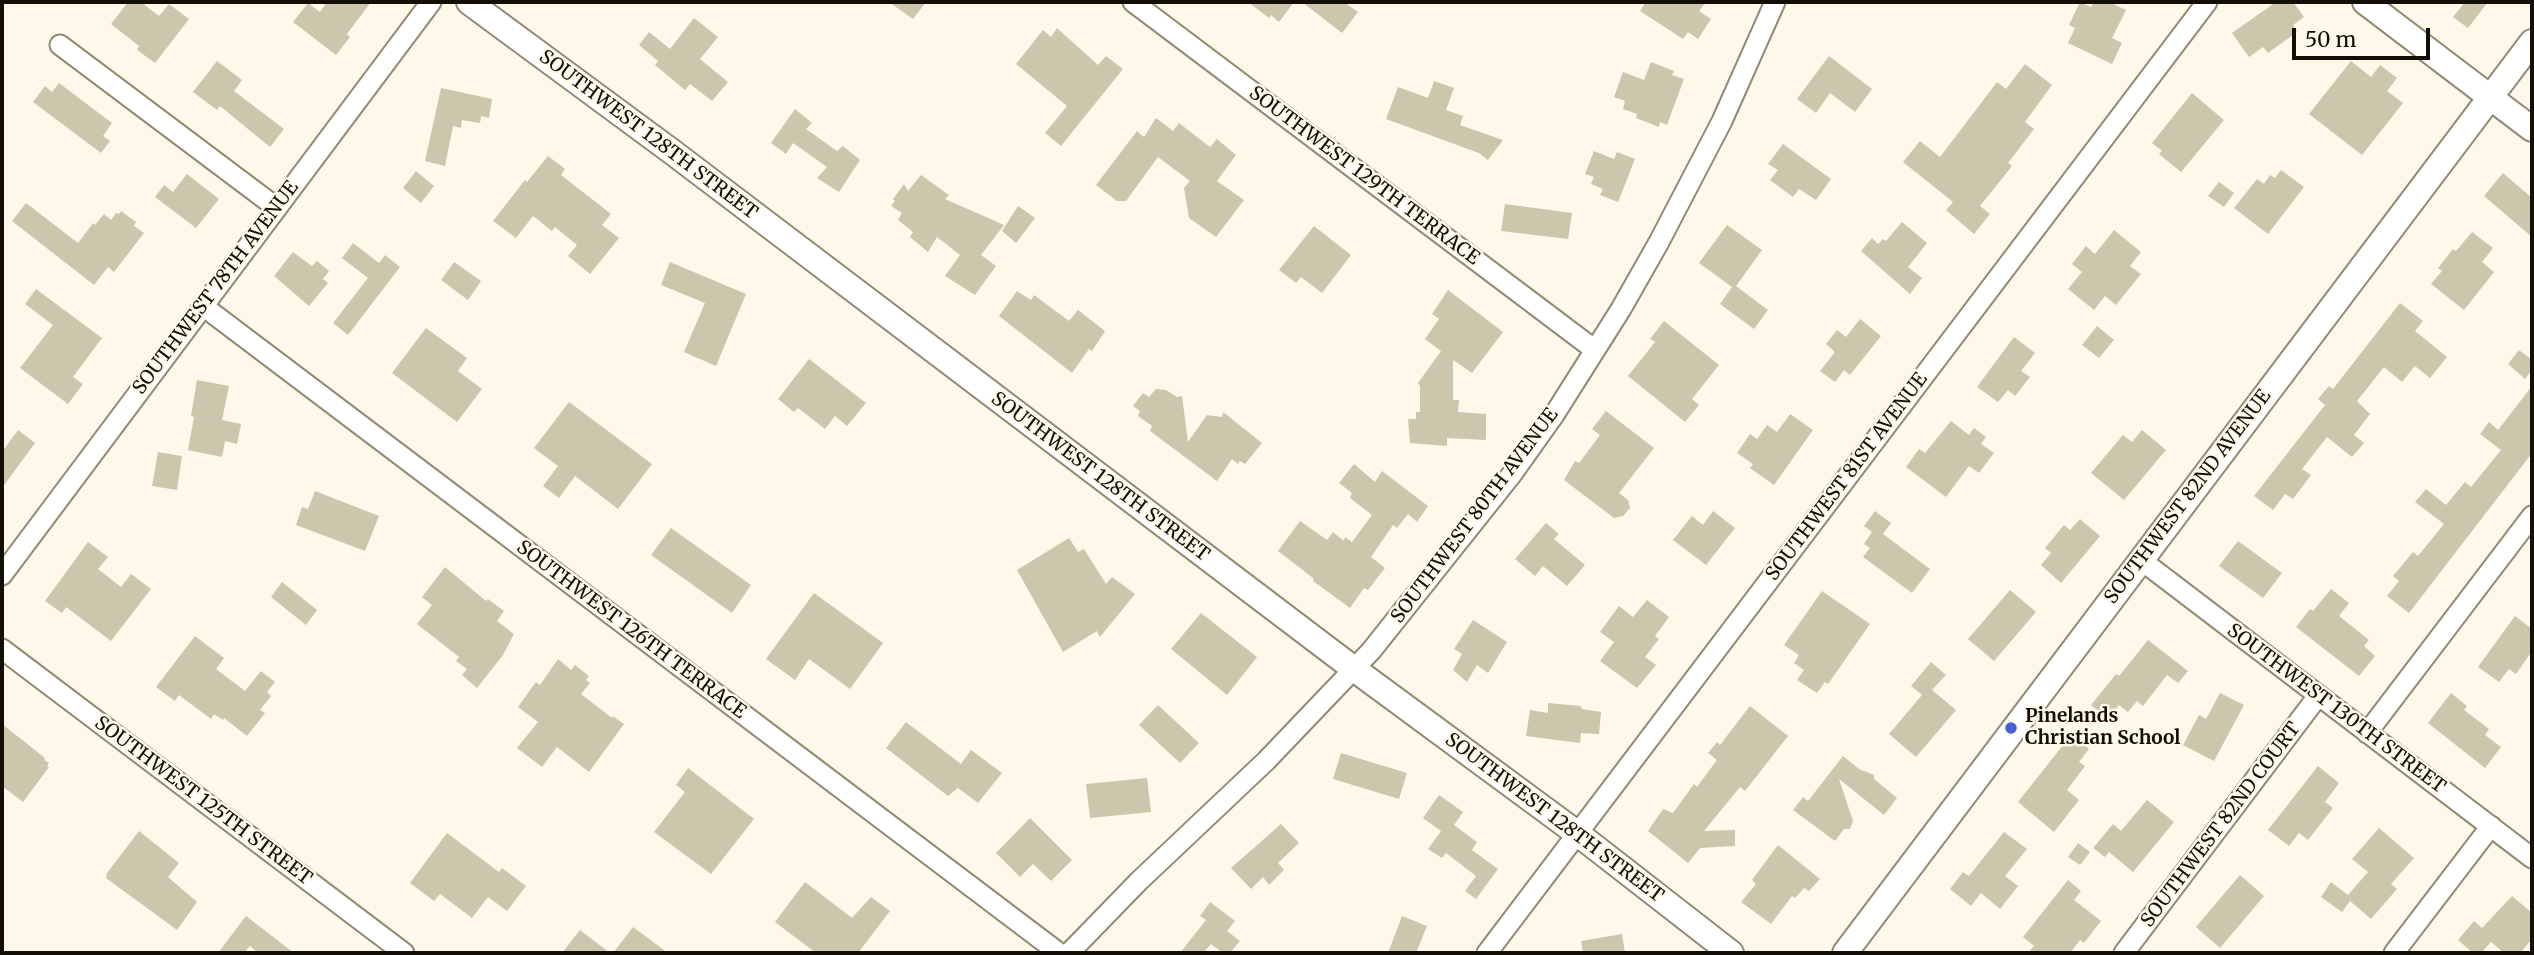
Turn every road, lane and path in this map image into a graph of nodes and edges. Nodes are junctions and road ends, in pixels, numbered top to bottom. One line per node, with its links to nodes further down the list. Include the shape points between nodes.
1 (431, 2): 11 (street, SOUTHWEST 78TH AVENUE)
2 (469, 2): 18 (street, SOUTHWEST 128TH STREET)
3 (1133, 2): 13 (street, SOUTHWEST 129TH TERRACE)
4 (1775, 2): 13 (street, SOUTHWEST 80TH AVENUE, via 1698,168)
5 (2207, 2): 22 (street, SOUTHWEST 81ST AVENUE)
6 (2365, 2): 9 (street)
7 (2532, 42): 9 (street, SOUTHWEST 82ND AVENUE)
8 (60, 45): 11 (street)
9 (2491, 98): 10 (street); 15 (street, SOUTHWEST 82ND AVENUE)
10 (2532, 129)
11 (276, 208): 12 (street, SOUTHWEST 78TH AVENUE)
12 (203, 306): 16 (street, SOUTHWEST 78TH AVENUE); 25 (street, SOUTHWEST 126TH TERRACE)
13 (1595, 350): 18 (street, SOUTHWEST 80TH AVENUE, via 1512,474)
14 (2532, 516): 20 (street)
15 (2141, 560): 19 (street, SOUTHWEST 130TH STREET); 29 (street, SOUTHWEST 82ND AVENUE)
16 (2, 575)
17 (2, 649): 24 (street, SOUTHWEST 125TH STREET)
18 (1354, 669): 22 (street, SOUTHWEST 128TH STREET); 26 (street, SOUTHWEST 80TH AVENUE)
19 (2318, 696): 20 (street, SOUTHWEST 130TH STREET); 30 (street, SOUTHWEST 82ND COURT)
20 (2367, 733): 21 (street, SOUTHWEST 130TH STREET)
21 (2491, 825): 23 (street, SOUTHWEST 130TH STREET); 31 (street)
22 (1578, 834): 27 (street, SOUTHWEST 81ST AVENUE); 28 (street, SOUTHWEST 128TH STREET)
23 (2532, 858)
24 (404, 953)
25 (1059, 953)
26 (1069, 953)
27 (1487, 953)
28 (1731, 953)
29 (1845, 953)
30 (2124, 953)
31 (2394, 953)

